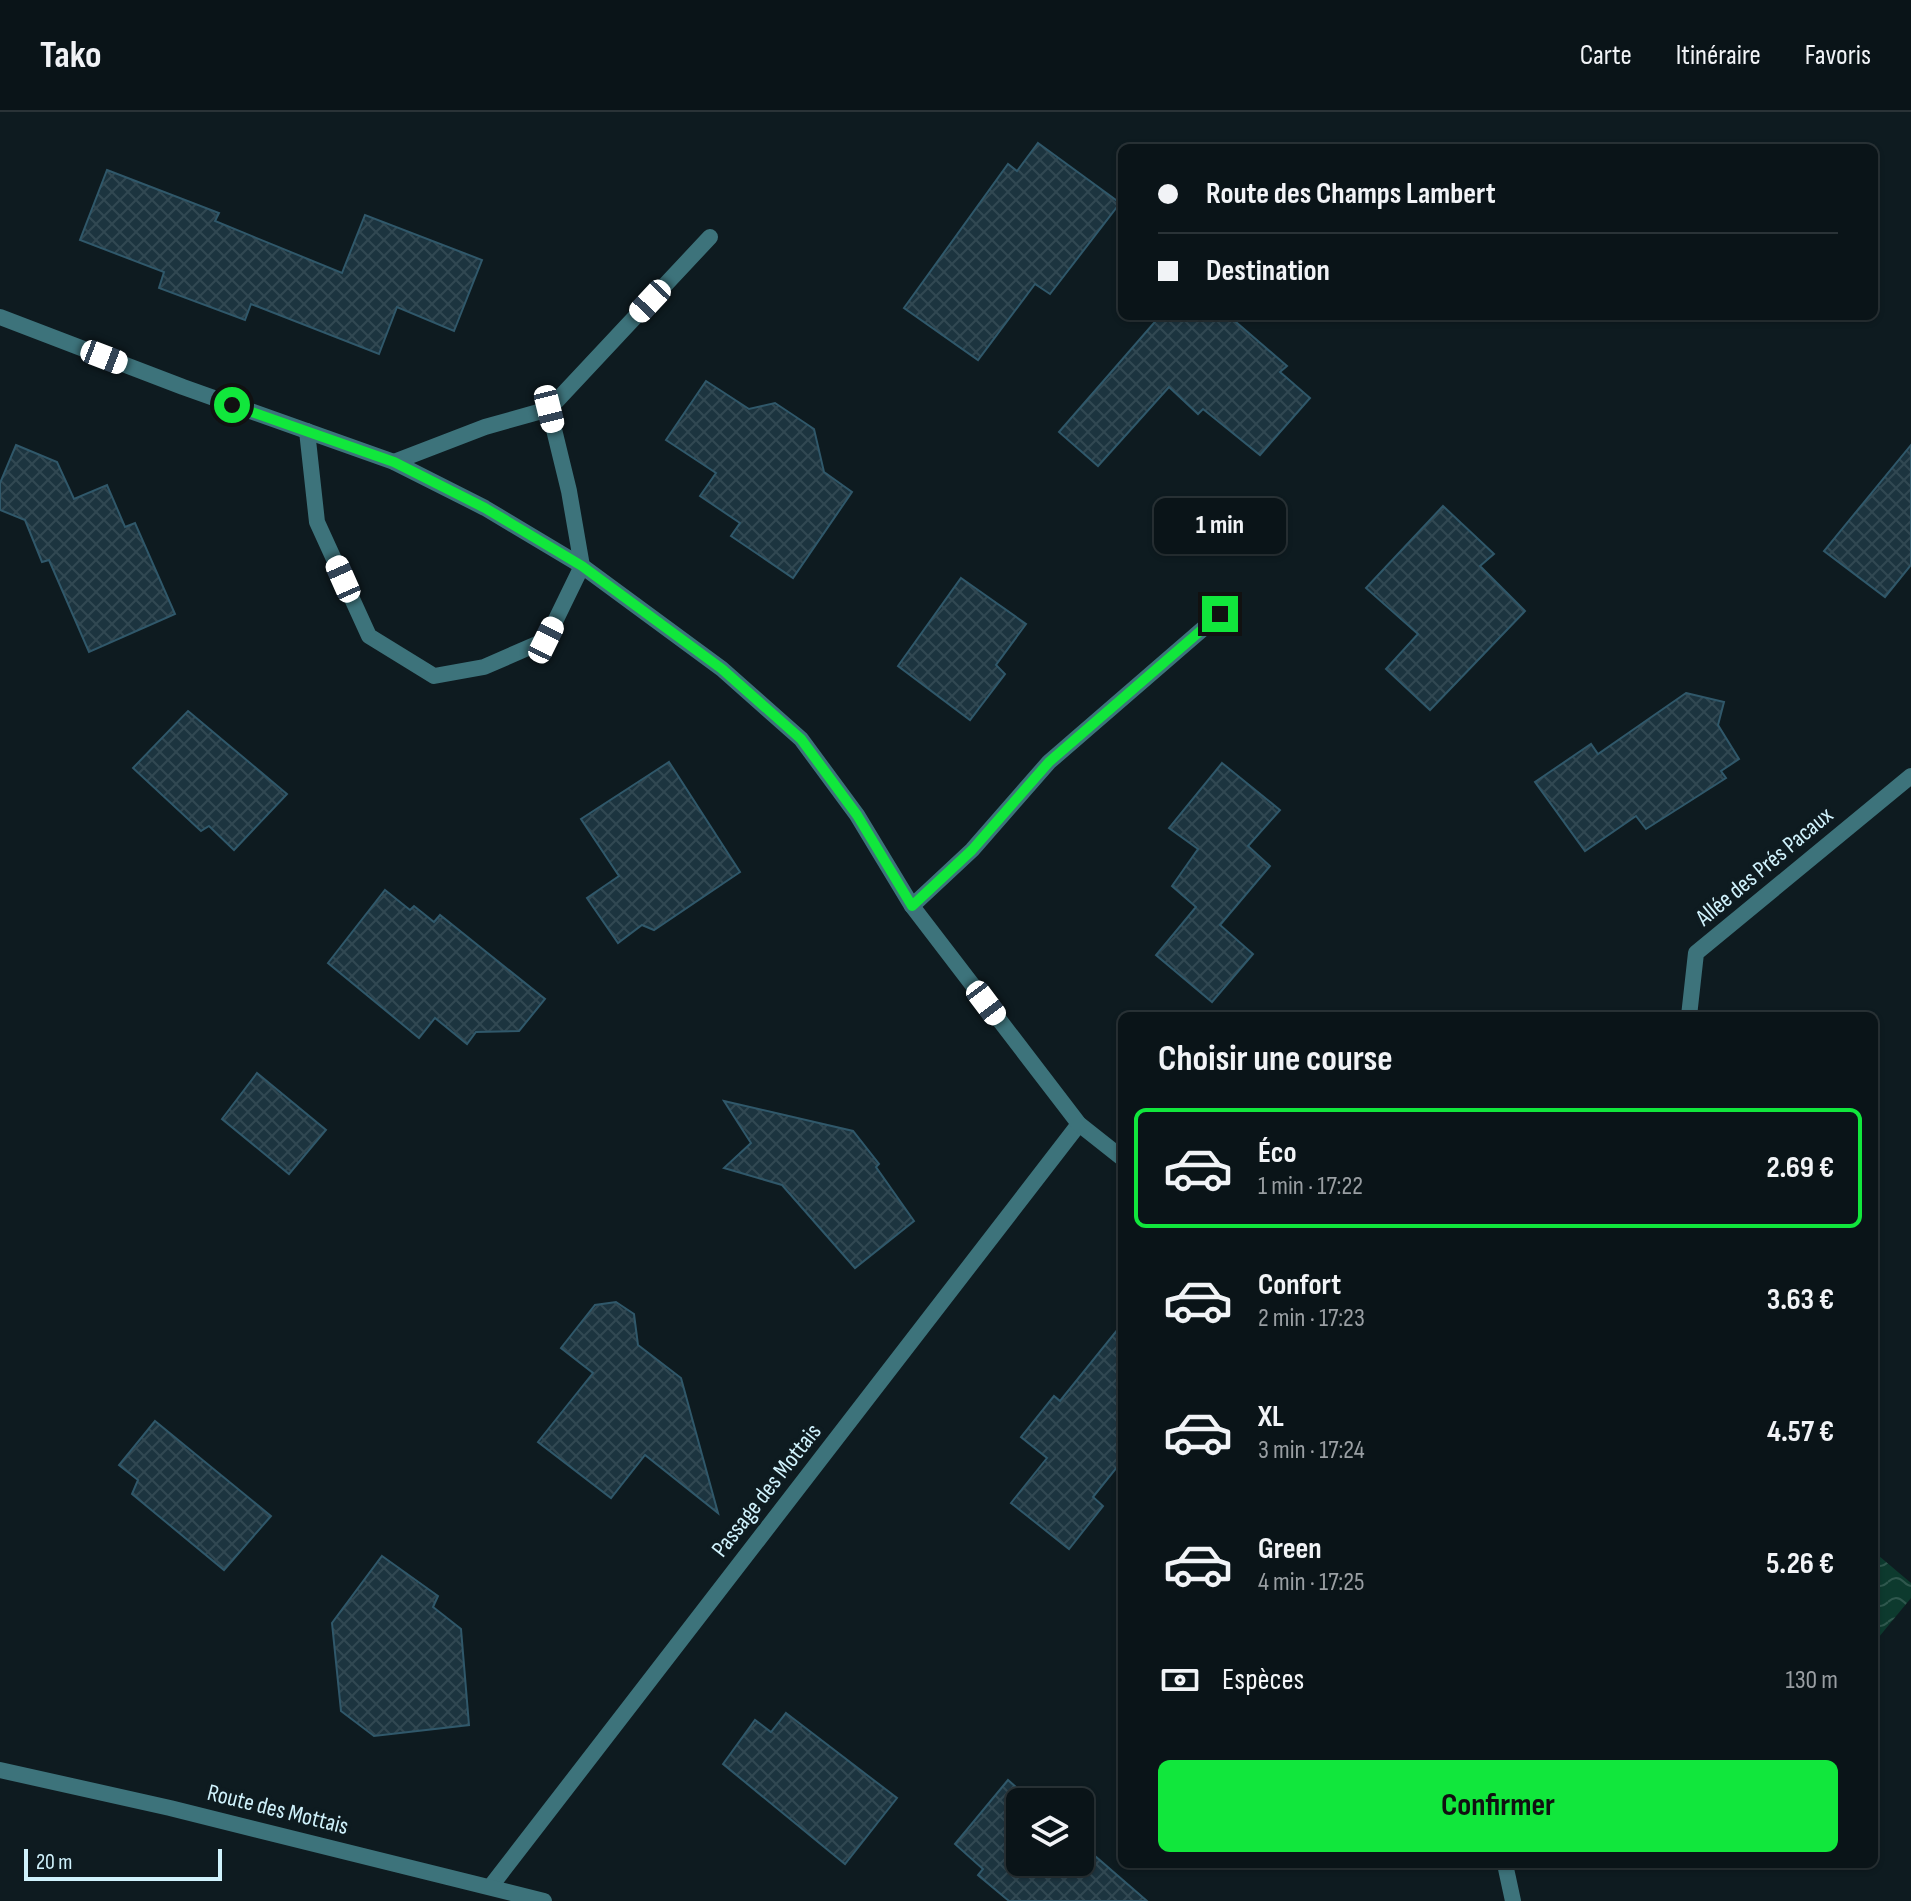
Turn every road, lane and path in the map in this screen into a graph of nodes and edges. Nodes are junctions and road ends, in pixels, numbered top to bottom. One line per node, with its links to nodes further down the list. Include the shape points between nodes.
1 (710, 237): 3 (street)
2 (0, 317): 4 (street)
3 (549, 409): 5 (street); 6 (street)
4 (307, 431): 5 (street); 6 (street, via 317,522 369,636 434,676 484,667 546,640)
5 (394, 462): 6 (street)
6 (582, 566): 9 (street, via 722,669 801,739 857,815)
7 (1220, 614): 9 (street, via 1049,762 972,850)
8 (1911, 776): 10 (street, Allée des Prés Pacaux, via 1696,953)
9 (912, 906): 11 (street)
10 (1689, 1012)
11 (1079, 1124): 12 (street); 15 (street, Passage des Mottais)
12 (1118, 1155)
13 (0, 1770): 15 (street, Route des Mottais)
14 (1506, 1868): 17 (street)
15 (491, 1886): 16 (street, Route des Mottais)
16 (544, 1901)
17 (1513, 1901)

